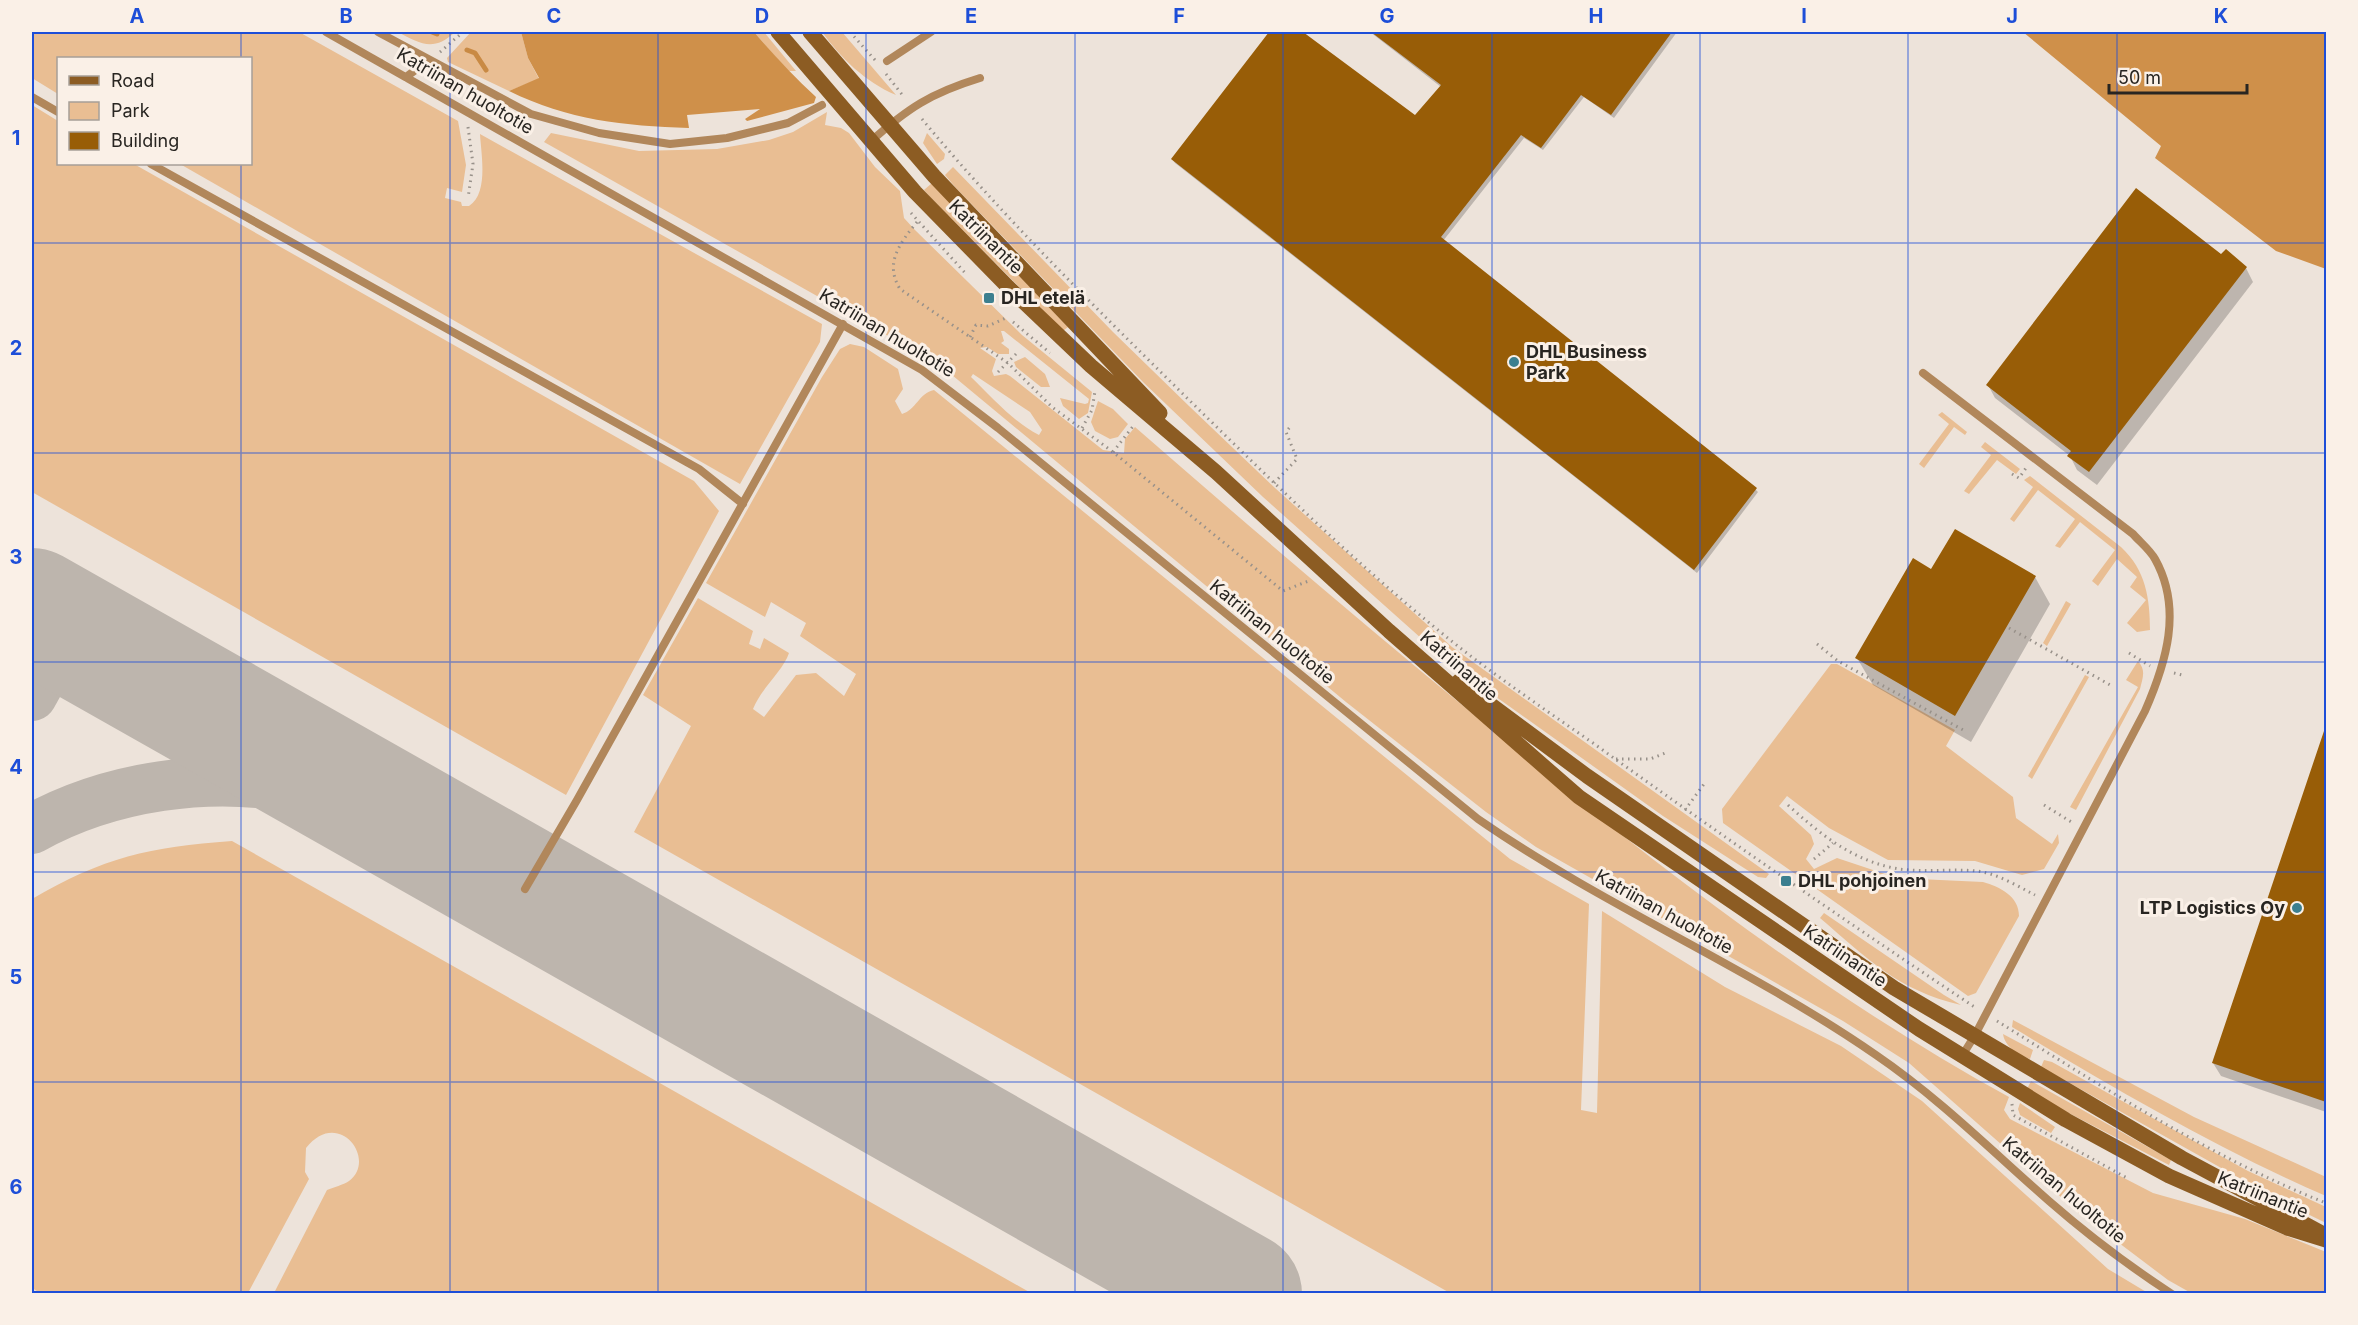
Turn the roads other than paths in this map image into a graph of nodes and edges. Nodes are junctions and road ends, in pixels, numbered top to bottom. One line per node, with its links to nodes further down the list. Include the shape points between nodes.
1 (326, 32): 8 (lane, Katriinan huoltotie)
2 (378, 32): 6 (lane)
3 (778, 32): 14 (main road, Katriinantie)
4 (810, 32): 13 (main road, Katriinantie)
5 (931, 32): 7 (lane)
6 (429, 60): 8 (lane); 11 (lane, via 531,114 599,133 670,144 727,138 788,123)
7 (887, 61)
8 (406, 77): 16 (lane, Katriinan huoltotie)
9 (980, 78): 13 (lane, via 944,89)
10 (32, 97): 12 (lane)
11 (822, 105)
12 (57, 111)
13 (890, 125): 14 (lane); 18 (main road, Katriinantie)
14 (870, 142): 18 (main road, Katriinantie, via 1008,287 1091,366)
15 (153, 165): 19 (lane, via 699,469)
16 (843, 324): 19 (lane); 25 (lane, Katriinan huoltotie, via 922,370 960,398 1478,819 1560,874 1874,1053 1923,1088 2093,1238)
17 (1923, 373): 22 (lane, via 2133,534 2162,574 2170,614 2166,656 2156,685)
18 (1216, 472): 20 (main road, Katriinantie)
19 (743, 504): 21 (lane)
20 (1389, 631): 22 (main road, Katriinantie, via 1587,776 1885,982); 23 (main road, Katriinantie, via 1579,797)
21 (525, 889)
22 (1975, 1035): 23 (lane); 24 (main road, Katriinantie)
23 (1962, 1056): 24 (main road, Katriinantie, via 2066,1120 2169,1176 2287,1228)
24 (2326, 1238)
25 (2172, 1293)

